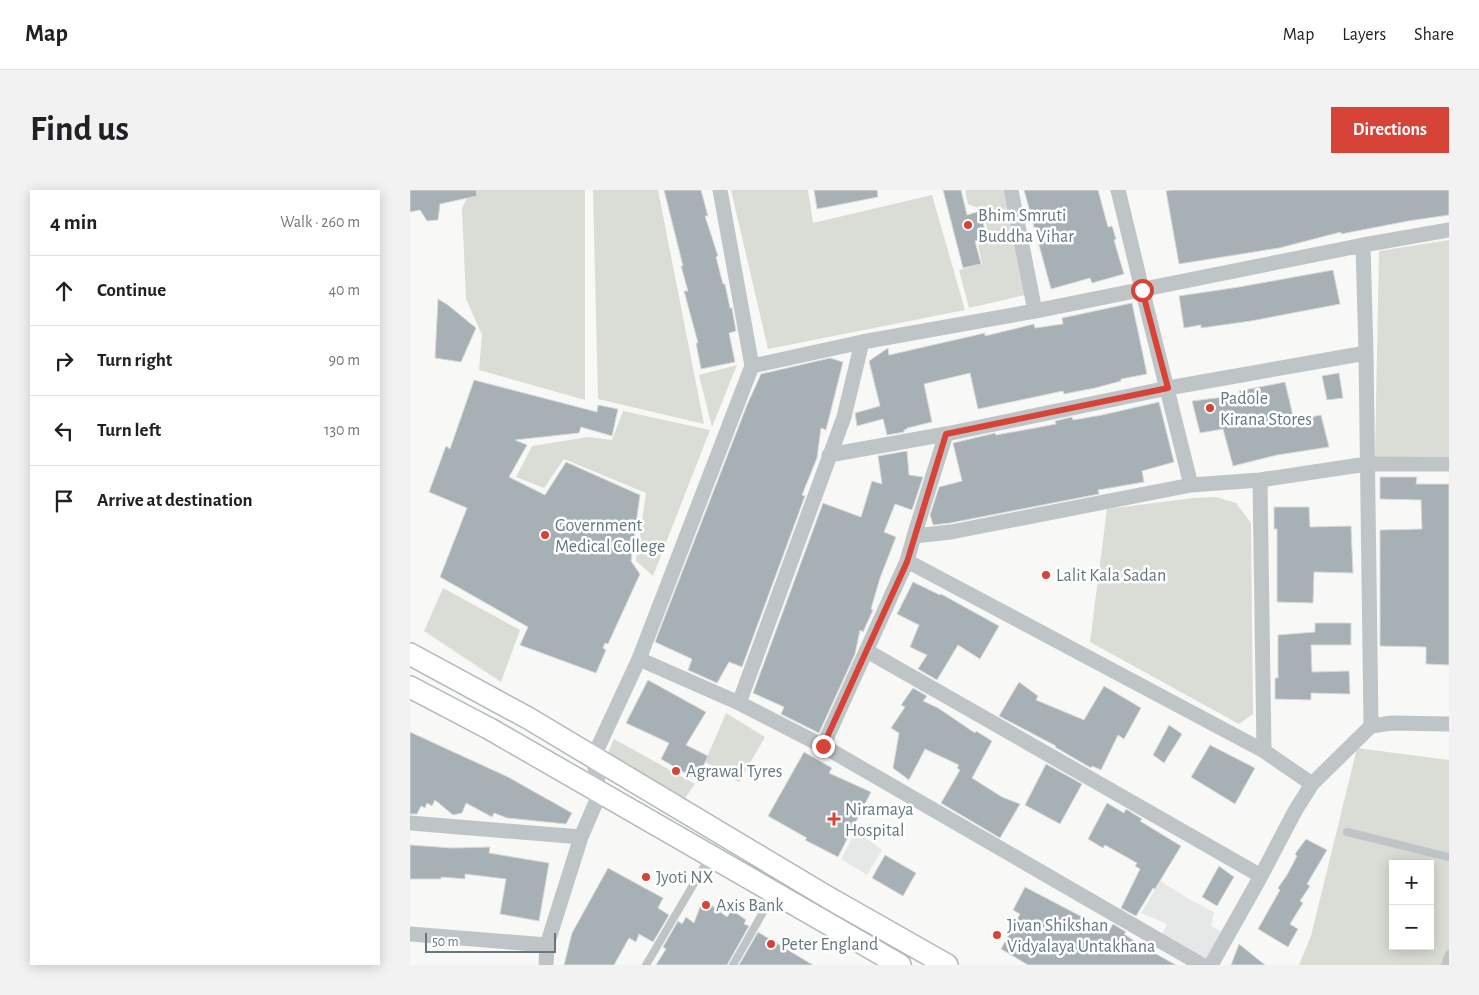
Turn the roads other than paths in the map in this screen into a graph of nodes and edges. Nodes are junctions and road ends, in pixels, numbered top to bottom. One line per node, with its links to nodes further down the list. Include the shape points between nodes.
1 (720, 190): 10 (street)
2 (1011, 190): 7 (street)
3 (1118, 190): 6 (street)
4 (1449, 230): 5 (street)
5 (1363, 245): 6 (street); 9 (street)
6 (1142, 290): 7 (street); 11 (street)
7 (1034, 311): 8 (street)
8 (862, 342): 10 (street); 13 (street, via 844,416)
9 (1366, 354): 11 (street); 14 (street)
10 (752, 366): 22 (street)
11 (1168, 388): 12 (street); 17 (street)
12 (946, 434): 13 (street); 18 (street)
13 (829, 455): 24 (street)
14 (1367, 464): 15 (street); 16 (street); 26 (street)
15 (1449, 464)
16 (1260, 480): 17 (street); 28 (street)
17 (1191, 485): 18 (street, via 951,532)
18 (914, 536): 19 (street)
19 (907, 562): 20 (street); 28 (street)
20 (867, 651): 27 (street); 37 (street)
21 (410, 654): 29 (main road, via 528,718)
22 (639, 659): 24 (street); 29 (street)
23 (410, 687): 31 (main road, via 490,729)
24 (739, 703): 27 (street)
25 (1449, 724): 26 (street)
26 (1371, 726): 30 (street)
27 (823, 746): 47 (street)
28 (1264, 751): 30 (street)
29 (593, 758): 31 (street); 46 (main road)
30 (1312, 784): 37 (street)
31 (600, 794): 34 (street); 35 (main road)
32 (410, 823): 34 (street)
33 (1347, 832): 36 (lane)
34 (581, 837): 40 (street)
35 (710, 856): 38 (main road); 43 (lane)
36 (1449, 857)
37 (1262, 876): 48 (street)
38 (774, 893): 44 (lane); 45 (main road)
39 (410, 934): 40 (street)
40 (547, 945): 42 (street)
41 (1449, 954): 49 (lane)
42 (546, 965)
43 (646, 965)
44 (733, 965)
45 (900, 965)
46 (947, 965)
47 (1202, 965)
48 (1211, 965)
49 (1445, 965)

